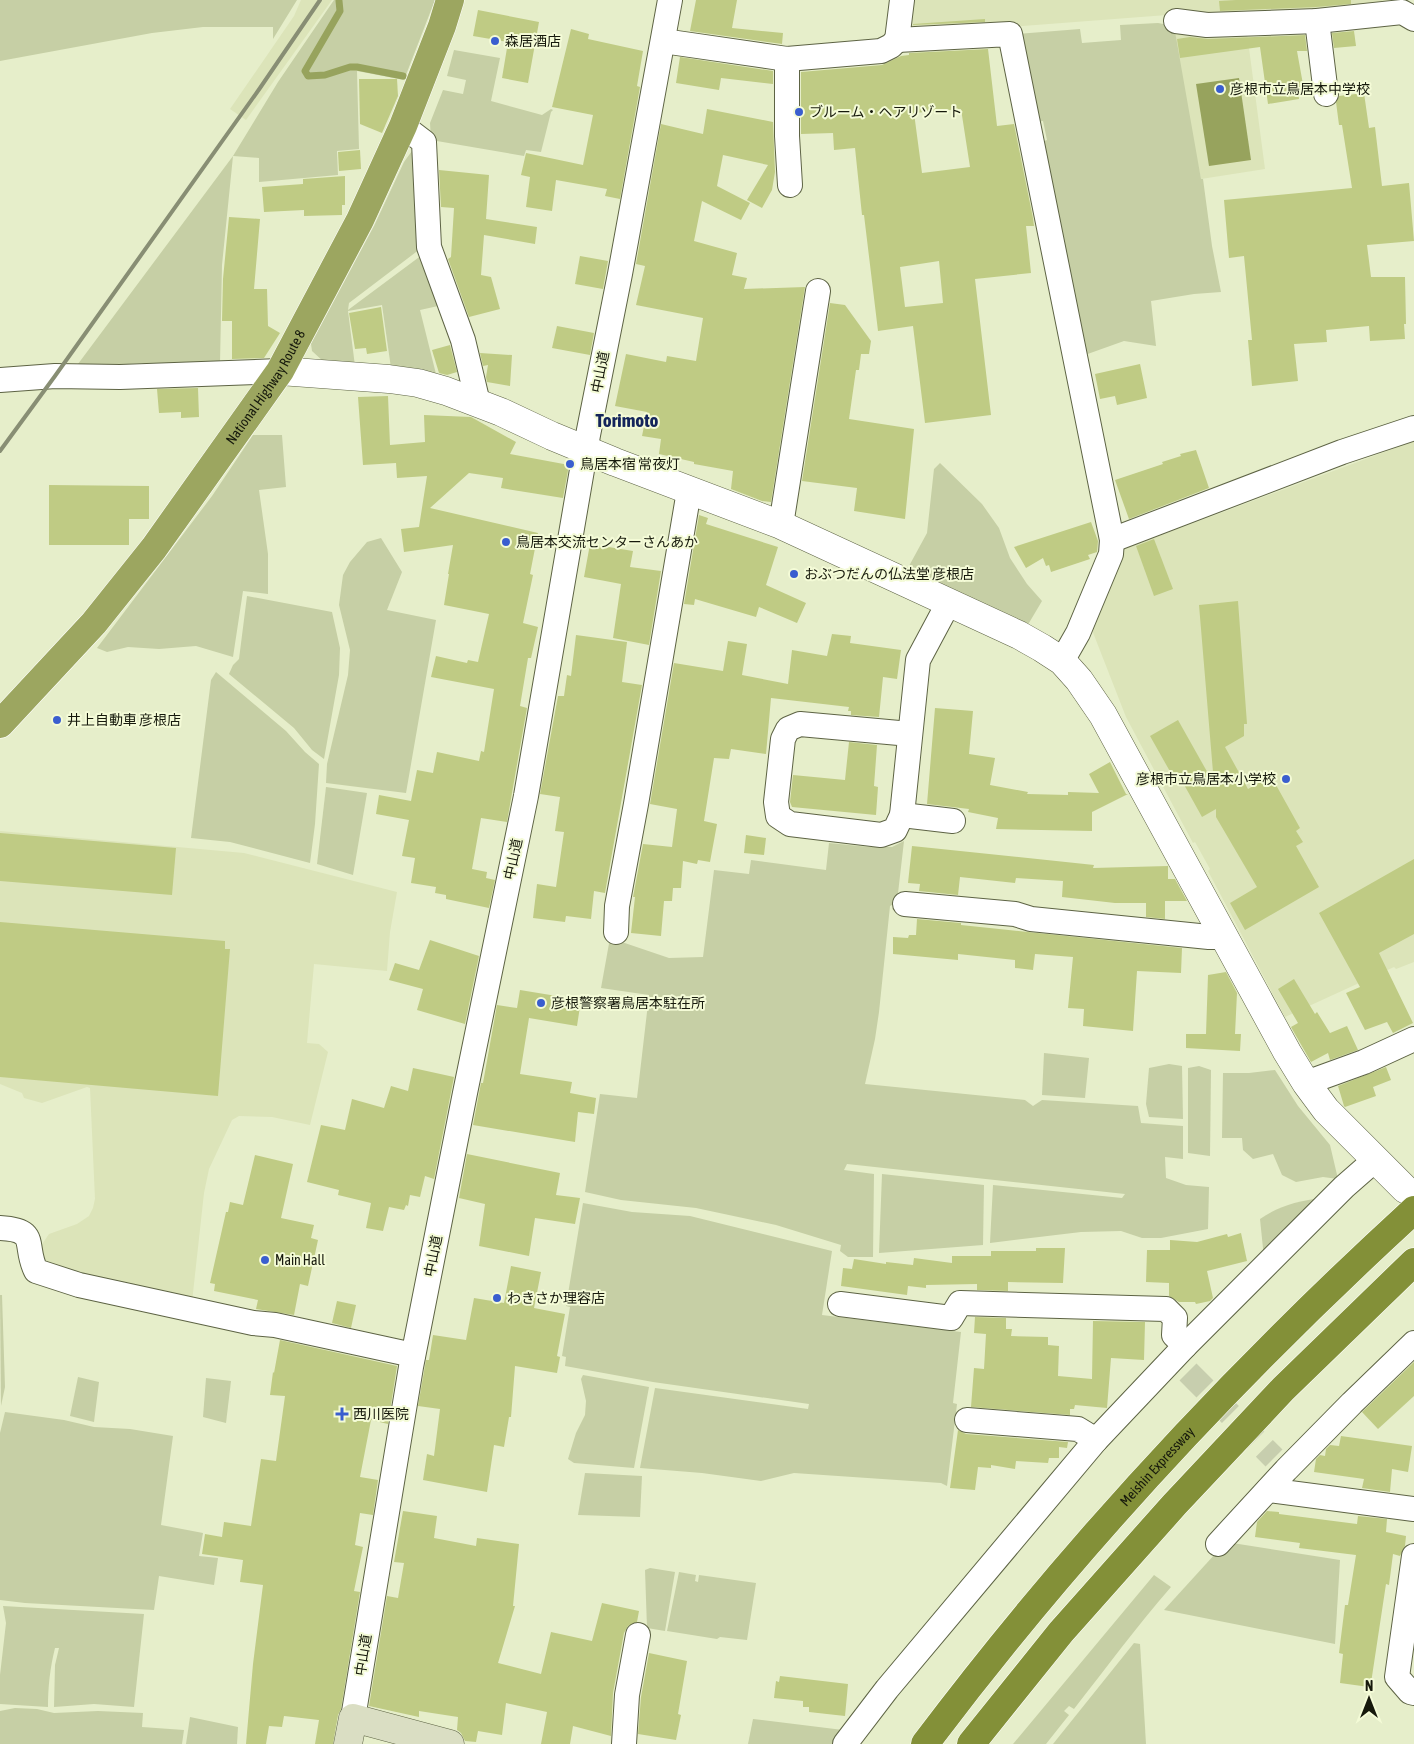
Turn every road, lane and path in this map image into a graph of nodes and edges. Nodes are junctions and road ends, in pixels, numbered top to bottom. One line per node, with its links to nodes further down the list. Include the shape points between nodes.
1 (450, 0): 11 (highway, National Highway Route 8)
2 (670, 0): 7 (street, 中山道)
3 (902, 0): 8 (street)
4 (1414, 19): 6 (street, via 1402,12)
5 (1176, 21): 6 (street, via 1207,25)
6 (1317, 21): 10 (street)
7 (663, 40): 9 (street); 18 (street, 中山道)
8 (897, 40): 9 (street, via 881,51); 21 (street, via 1010,34)
9 (787, 59): 12 (street)
10 (1326, 94)
11 (403, 126): 14 (highway, National Highway Route 8, via 360,220); 16 (street, via 424,142 429,247 463,340)
12 (790, 185)
13 (818, 291): 20 (street)
14 (280, 371): 15 (street); 16 (street, via 408,382); 24 (highway, National Highway Route 8, via 154,548 94,623)
15 (0, 380)
16 (478, 402): 18 (street)
17 (1414, 428): 21 (street, via 1342,452)
18 (585, 450): 19 (street); 39 (street, 中山道, via 526,796)
19 (689, 491): 20 (street); 29 (street, via 617,906)
20 (781, 525): 22 (street)
21 (1112, 540): 23 (street, via 1111,554 1078,633)
22 (949, 602): 23 (street, via 1019,635); 25 (street, via 918,660)
23 (1062, 661): 30 (street, via 1103,715)
24 (0, 724)
25 (910, 734): 26 (street); 26 (street, via 800,724 788,729 783,739 776,802 778,816 790,824 881,835 895,830)
26 (902, 815): 27 (street)
27 (953, 822)
28 (905, 904): 30 (street)
29 (616, 932)
30 (1223, 937): 32 (street)
31 (1414, 1039): 32 (street)
32 (1306, 1083): 33 (street, via 1331,1115)
33 (1376, 1159): 34 (street); 40 (street, via 1344,1188)
34 (1409, 1199): 54 (highway, Meishin Expressway, via 1144,1480 1031,1610)
35 (0, 1228): 39 (street, via 16,1228 26,1236 36,1271 79,1285)
36 (1414, 1262): 55 (highway, via 1283,1389 1174,1505 1061,1632)
37 (840, 1304): 40 (street, via 951,1318 960,1303 1166,1309 1175,1318 1174,1335)
38 (1414, 1343): 43 (street, via 1352,1403 1280,1464)
39 (413, 1354): 49 (street, 中山道)
40 (1182, 1359): 42 (street)
41 (968, 1420): 42 (street, via 1078,1429)
42 (1096, 1440): 53 (street, via 887,1689)
43 (1268, 1490): 44 (street); 45 (street)
44 (1414, 1509)
45 (1218, 1544)
46 (1413, 1565): 48 (street, via 1397,1677)
47 (638, 1635): 52 (street)
48 (1414, 1693)
49 (353, 1718): 50 (main road); 51 (main road)
50 (348, 1744)
51 (450, 1744)
52 (624, 1744)
53 (845, 1744)
54 (925, 1744)
55 (971, 1744)

